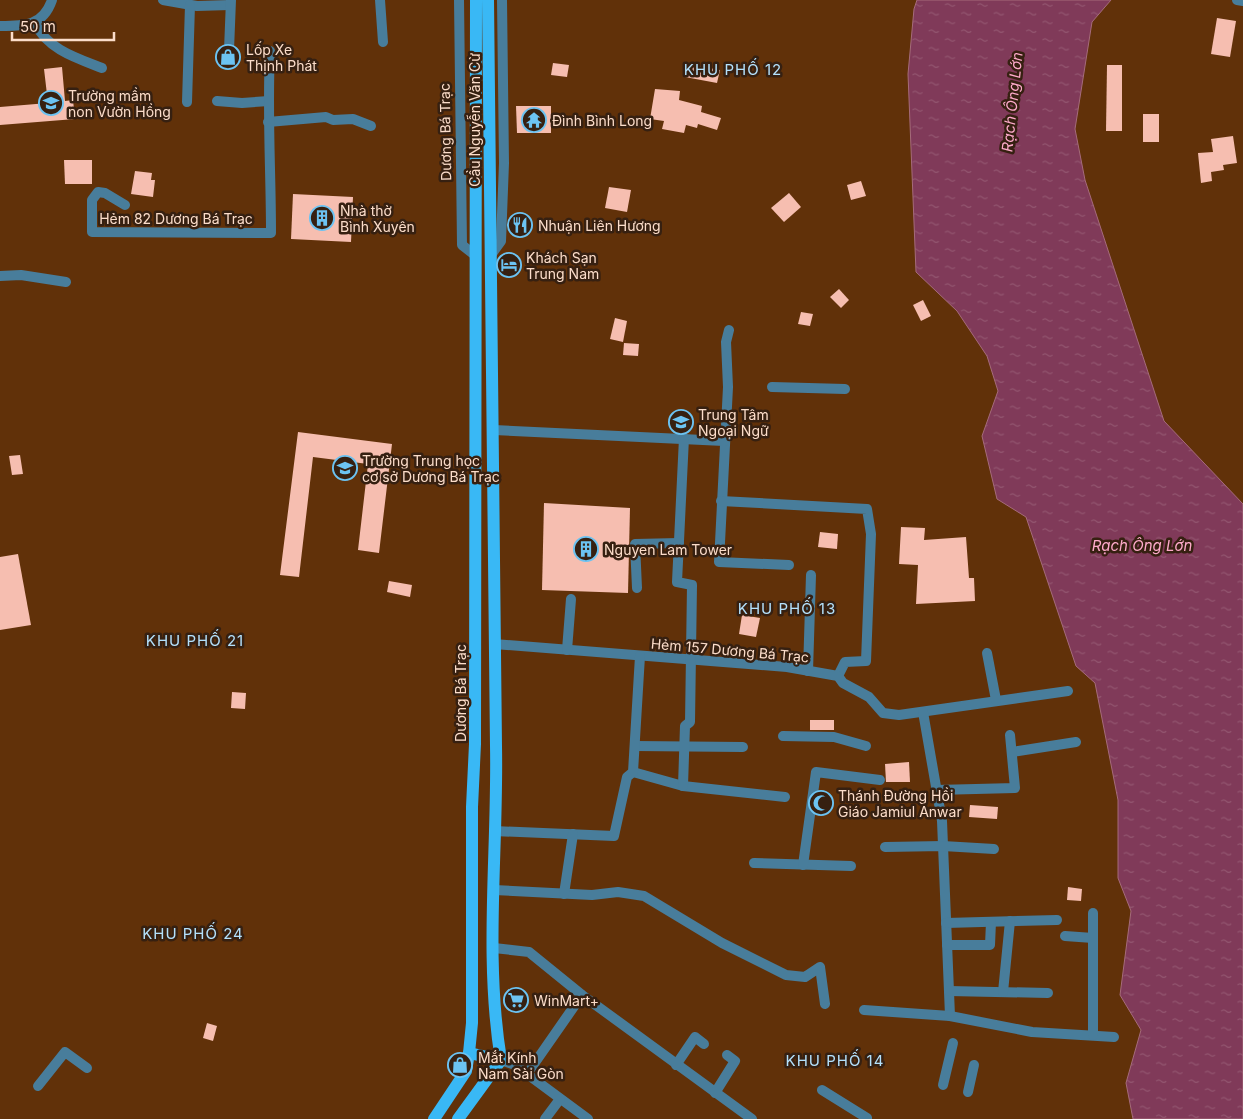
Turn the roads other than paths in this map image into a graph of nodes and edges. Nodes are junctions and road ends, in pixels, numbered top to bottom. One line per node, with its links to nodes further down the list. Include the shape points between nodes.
1 (52, 0): 12 (street, via 47,14)
2 (163, 0): 11 (street)
3 (380, 0): 14 (street)
4 (459, 0): 26 (street, Dương Bá Trạc, via 462,245)
5 (476, 0): 24 (main road, Cầu Nguyễn Văn Cừ)
6 (488, 0): 24 (main road, Cầu Nguyễn Văn Cừ)
7 (502, 0): 25 (street, via 504,163 500,241)
8 (1237, 0): 9 (street)
9 (1243, 1)
10 (231, 3): 11 (street); 15 (street)
11 (190, 5): 20 (street)
12 (34, 23): 13 (street); 17 (street, via 52,45 72,57)
13 (0, 26)
14 (383, 42)
15 (229, 50)
16 (270, 51): 19 (street)
17 (102, 68)
18 (217, 101): 19 (street)
19 (269, 101): 21 (street)
20 (187, 102)
21 (268, 122): 22 (street, via 326,117 353,119); 23 (street, Hẻm 82 Dương Bá Trạc, via 271,140 271,233 92,232 92,200 98,192)
22 (371, 126)
23 (125, 205)
24 (483, 240): 25 (main road); 26 (main road, Dương Bá Trạc)
25 (491, 254): 32 (main road)
26 (476, 256): 51 (main road, Dương Bá Trạc)
27 (0, 276): 28 (street, via 20,275)
28 (66, 282)
29 (729, 330): 34 (street)
30 (772, 386): 31 (street)
31 (844, 389)
32 (494, 430): 33 (street); 41 (main road)
33 (684, 438): 34 (street); 36 (street)
34 (724, 441): 35 (street)
35 (721, 501): 37 (street, via 718,562); 47 (street, via 868,509 871,534 866,661 846,662)
36 (679, 543): 39 (street, via 635,544); 45 (street, via 677,582 692,585)
37 (789, 565)
38 (811, 574): 46 (street)
39 (637, 588)
40 (571, 599): 42 (street)
41 (494, 644): 42 (street, Hẻm 157 Dương Bá Trạc); 52 (main road)
42 (567, 650): 44 (street, Hẻm 157 Dương Bá Trạc)
43 (986, 653): 49 (street)
44 (640, 656): 45 (street, Hẻm 157 Dương Bá Trạc); 57 (street)
45 (692, 660): 46 (street, Hẻm 157 Dương Bá Trạc); 56 (street, via 690,722 685,726)
46 (808, 671): 47 (street, Hẻm 157 Dương Bá Trạc)
47 (838, 676): 50 (street, Hẻm 157 Dương Bá Trạc, via 843,683 869,697 883,713)
48 (1068, 691): 49 (street, Hẻm 157 Dương Bá Trạc)
49 (996, 700): 50 (street, Hẻm 157 Dương Bá Trạc)
50 (923, 712): 64 (street)
51 (475, 724): 52 (main road); 96 (main road, Dương Bá Trạc)
52 (495, 726): 66 (main road)
53 (1010, 735): 60 (street)
54 (782, 736): 58 (street, via 834,737)
55 (1076, 742): 60 (street)
56 (684, 745): 57 (street); 59 (street); 63 (street)
57 (635, 746): 61 (street)
58 (866, 746)
59 (743, 747)
60 (1012, 752): 64 (street, via 1015,788)
61 (633, 772): 63 (street); 67 (street, via 627,777 614,836)
62 (880, 780): 72 (street, via 816,772)
63 (683, 786): 65 (street)
64 (936, 790): 68 (street)
65 (785, 797)
66 (494, 831): 67 (street); 74 (main road)
67 (572, 834): 75 (street)
68 (943, 846): 69 (street); 70 (street); 80 (street)
69 (885, 847)
70 (994, 849)
71 (754, 863): 72 (street)
72 (803, 865): 73 (street)
73 (851, 866)
74 (494, 890): 75 (street); 84 (main road)
75 (564, 894): 89 (street, via 618,892 644,896 786,975 805,977 820,967)
76 (1093, 913): 82 (street)
77 (1057, 920): 78 (street)
78 (1010, 921): 79 (street); 86 (street)
79 (991, 922): 80 (street); 83 (street, via 990,944)
80 (946, 923): 83 (street)
81 (1065, 936): 82 (street)
82 (1093, 938): 92 (street)
83 (947, 945): 85 (street)
84 (494, 948): 88 (street, via 529,952); 98 (main road, via 495,1024)
85 (949, 991): 86 (street); 91 (street)
86 (1003, 992): 87 (street)
87 (1048, 993)
88 (582, 995): 99 (street); 102 (street)
89 (825, 1004)
90 (864, 1010): 91 (street)
91 (950, 1016): 92 (street, via 1032,1032)
92 (1093, 1035): 93 (street)
93 (1114, 1037)
94 (953, 1043): 103 (street)
95 (704, 1044): 99 (street, via 695,1037)
96 (469, 1053): 98 (main road); 110 (main road, Dương Bá Trạc, via 466,1071)
97 (727, 1055): 106 (street, via 735,1061)
98 (501, 1060): 102 (street); 111 (main road)
99 (676, 1064): 106 (street)
100 (974, 1065): 107 (street)
101 (86, 1068): 104 (street, via 65,1052)
102 (527, 1074): 108 (street)
103 (943, 1085)
104 (38, 1086)
105 (822, 1090): 109 (street)
106 (715, 1092): 114 (street)
107 (968, 1092)
108 (560, 1099): 112 (street); 113 (street)
109 (867, 1118)
110 (434, 1119)
111 (458, 1119)
112 (545, 1119)
113 (588, 1119)
114 (752, 1119)

